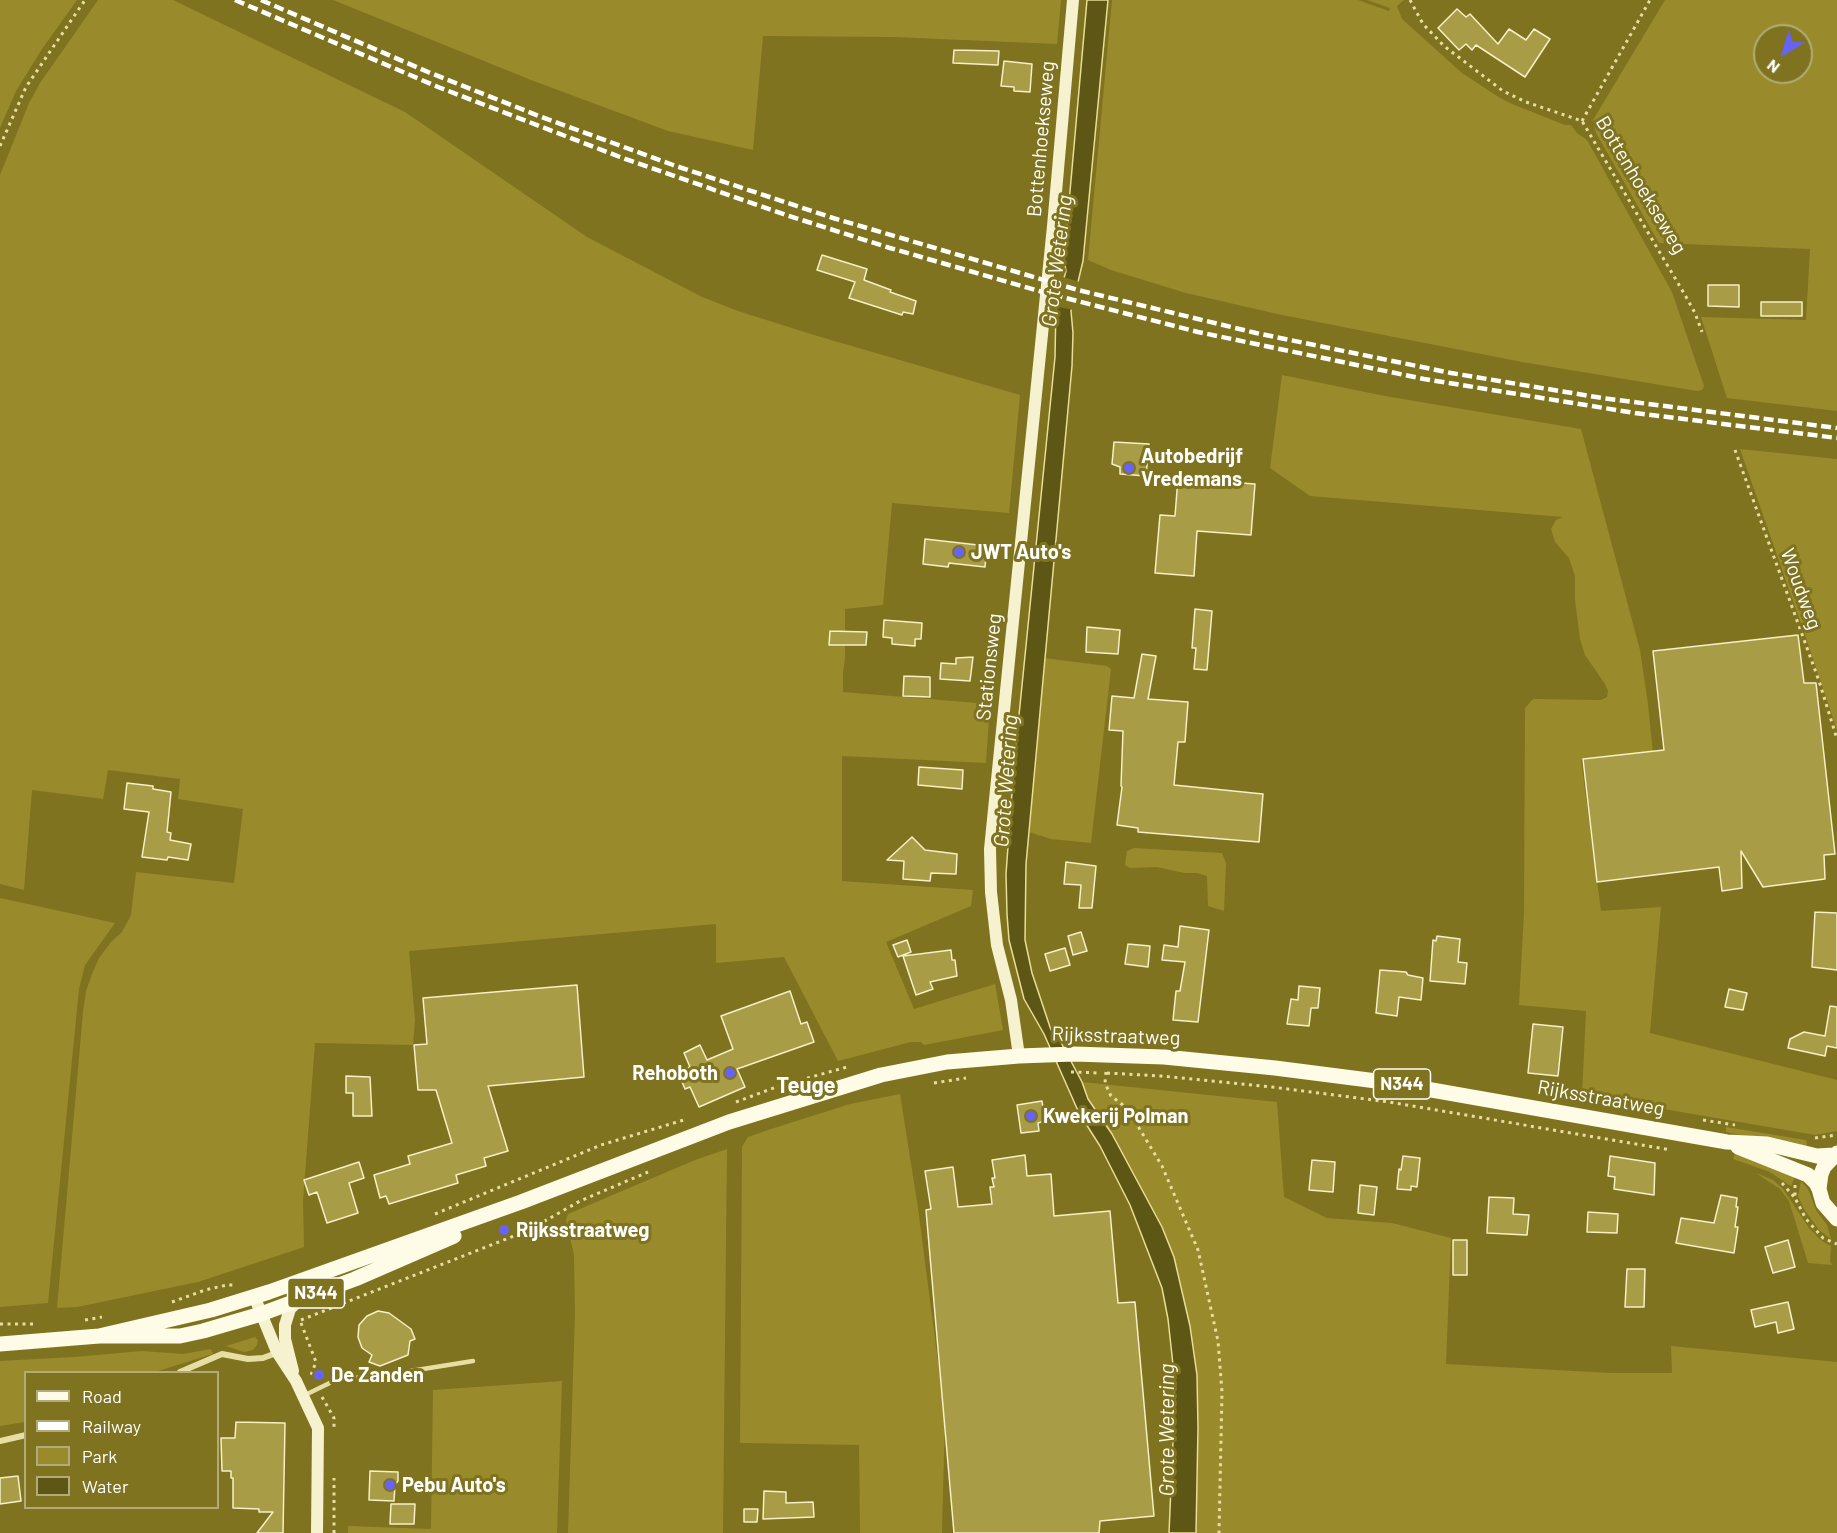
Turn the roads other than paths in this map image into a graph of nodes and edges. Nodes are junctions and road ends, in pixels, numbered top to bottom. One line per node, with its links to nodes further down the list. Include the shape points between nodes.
1 (1072, 0): 2 (street, Bottenhoekseweg)
2 (1047, 281): 3 (street, Stationsweg, via 990,849 997,945 1011,1000)
3 (1019, 1056): 4 (main road, Rijksstraatweg / N344, via 1164,1057 1392,1083); 7 (main road, Rijksstraatweg / N344, via 947,1062 881,1075 729,1122)
4 (1727, 1142): 5 (main road, Rijksstraatweg / N344, via 1767,1144 1817,1156); 6 (main road, Rijksstraatweg / N344, via 1808,1175)
5 (1835, 1154): 6 (main road, N344, via 1824,1167)
6 (1819, 1189): 8 (main road, N344, via 1823,1203)
7 (521, 1202): 9 (main road, Rijksstraatweg / N344); 10 (main road, Rijksstraatweg / N344, via 472,1228)
8 (1837, 1219)
9 (262, 1294): 11 (street); 12 (main road, Rijksstraatweg / N344)
10 (300, 1299): 11 (main road, Rijksstraatweg / N344); 14 (street, via 290,1309)
11 (268, 1311): 12 (main road, Rijksstraatweg / N344, via 180,1336); 14 (street)
12 (99, 1336): 13 (main road, Rijksstraatweg / N344)
13 (0, 1344)
14 (283, 1347): 16 (street, via 263,1358 222,1354); 17 (street)
15 (473, 1362): 17 (lane, via 367,1378 342,1377)
16 (182, 1371)
17 (303, 1396): 20 (street, via 319,1432)
18 (24, 1435): 19 (street)
19 (0, 1441)
20 (316, 1533)

